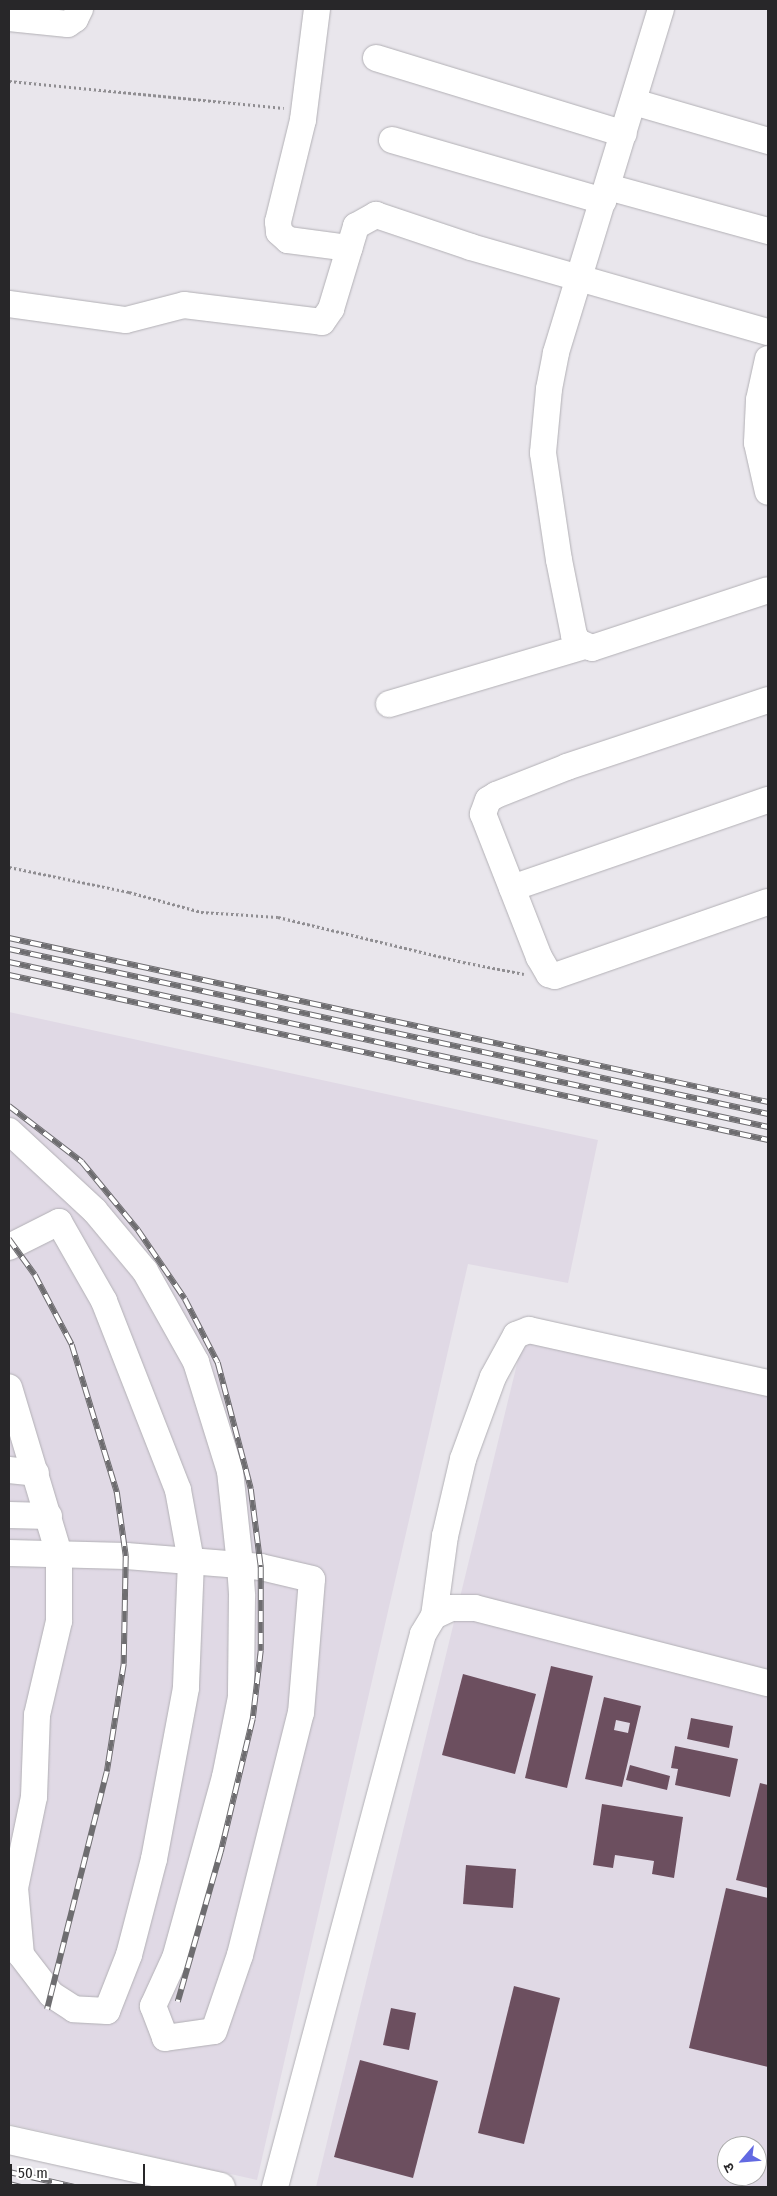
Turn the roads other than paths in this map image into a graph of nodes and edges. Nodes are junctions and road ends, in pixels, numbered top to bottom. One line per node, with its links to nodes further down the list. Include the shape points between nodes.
1 (80, 9): 4 (street, via 76,19 68,24)
2 (317, 9): 12 (street, via 304,110 278,222 279,232 288,240)
3 (661, 9): 6 (street)
4 (9, 18)
5 (376, 58): 7 (street)
6 (634, 102): 7 (street); 9 (street)
7 (624, 134): 10 (street)
8 (392, 140): 10 (street)
9 (768, 141)
10 (606, 194): 11 (street); 13 (street)
11 (768, 231)
12 (349, 248): 13 (street, via 356,226 370,217 383,216 471,246); 14 (street, via 331,309 322,322 316,323 184,304 126,320)
13 (581, 277): 15 (street); 19 (street, via 556,353 543,453 547,495 574,635)
14 (9, 304)
15 (768, 332)
16 (768, 359): 17 (street, via 759,400 757,443)
17 (768, 492)
18 (768, 590): 19 (street, via 604,646)
19 (585, 646): 21 (street)
20 (768, 700): 23 (street, via 567,767 488,800 484,814 486,823)
21 (389, 704)
22 (768, 800): 23 (street)
23 (512, 888): 24 (street, via 547,972 554,976)
24 (768, 902)
25 (9, 1131): 37 (street, via 95,1211 145,1271 196,1362 230,1472)
26 (9, 1247): 36 (street, via 59,1222 104,1301 178,1490)
27 (768, 1383): 38 (street, via 529,1330 516,1335 494,1377 463,1459 446,1528)
28 (9, 1387): 29 (street)
29 (17, 1436): 31 (street)
30 (9, 1470): 31 (street)
31 (36, 1473): 33 (street)
32 (9, 1514): 33 (street)
33 (49, 1516): 35 (street)
34 (9, 1553): 35 (street)
35 (59, 1554): 36 (street); 36 (street, via 59,1621 37,1716 34,1797 15,1888 21,1955 51,1994 74,2009 107,2011 129,1955 154,1859 186,1688)
36 (191, 1561): 37 (street)
37 (240, 1565): 37 (street, via 312,1579 301,1713 240,1956 214,2031 165,2038 153,2006 175,1958 225,1777 241,1697)
38 (434, 1616): 39 (street, via 451,1608 475,1608); 42 (street, via 423,1634)
39 (768, 1682)
40 (9, 2140): 41 (highway)
41 (222, 2187)
42 (275, 2187)

